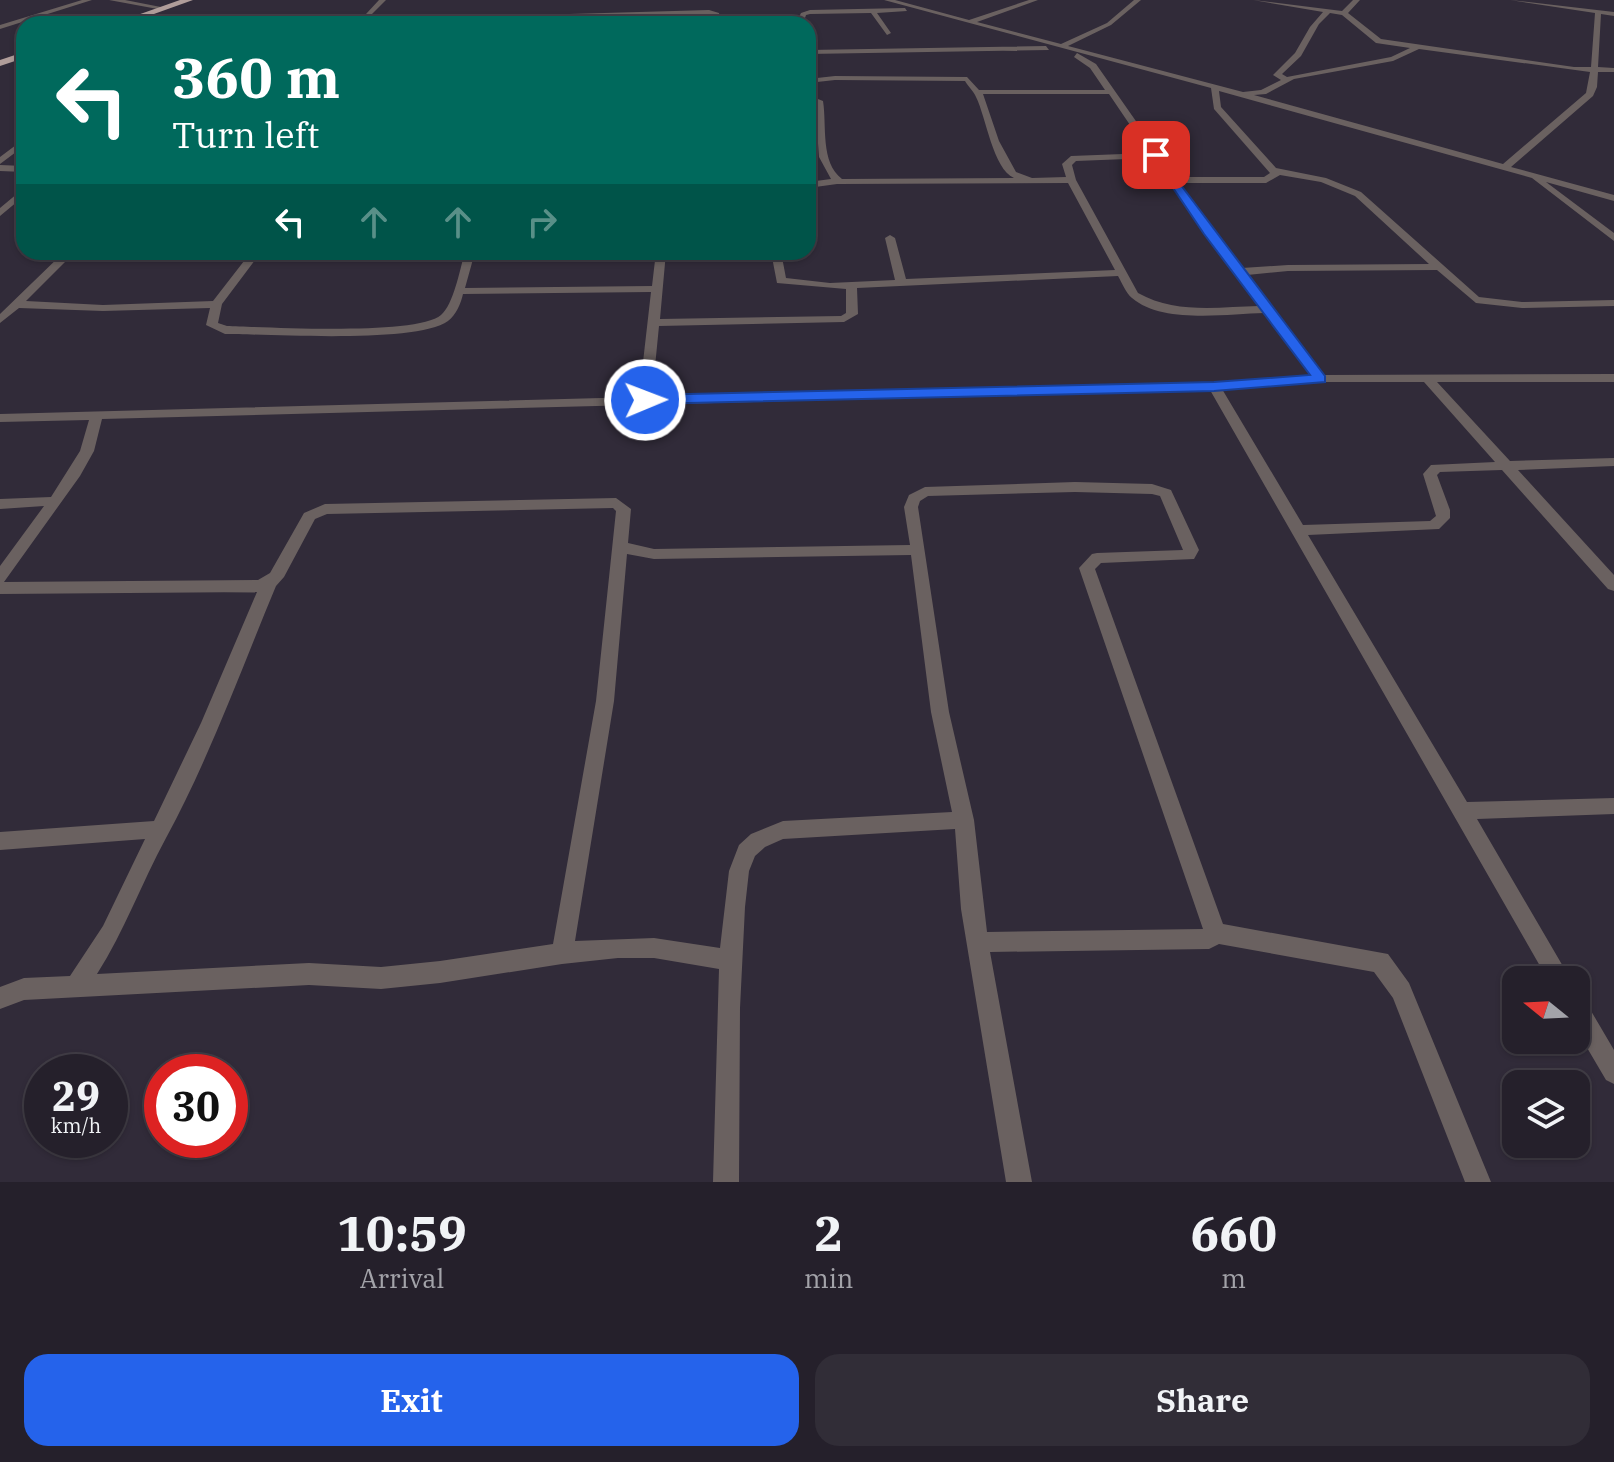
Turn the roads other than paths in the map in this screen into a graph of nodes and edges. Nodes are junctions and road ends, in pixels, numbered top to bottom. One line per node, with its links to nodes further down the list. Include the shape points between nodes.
1 (89, 0): 27 (street)
2 (115, 0): 17 (street)
3 (189, 0): 17 (highway)
4 (383, 0): 29 (street)
5 (717, 0): 24 (street)
6 (808, 0): 22 (street)
7 (887, 0): 18 (street)
8 (1031, 0): 35 (street)
9 (1138, 0): 38 (street, via 1109,24)
10 (1256, 0): 20 (street)
11 (1315, 0): 16 (street)
12 (1357, 0): 16 (street)
13 (1513, 0): 21 (street)
14 (1592, 0): 21 (street)
15 (512, 3): 30 (street)
16 (1352, 7): 25 (street)
17 (163, 8): 28 (highway)
18 (923, 10): 19 (street); 35 (street)
19 (873, 11): 22 (street); 36 (street)
20 (1329, 11): 25 (street); 42 (street, via 1277,75)
21 (1594, 11): 26 (street); 40 (street, via 1602,31)
22 (810, 12): 34 (street)
23 (627, 13): 24 (street); 31 (street); 32 (street)
24 (715, 13): 33 (street)
25 (1344, 13): 37 (street, via 1379,41)
26 (1614, 14)
27 (36, 16)
28 (140, 16)
29 (368, 16)
30 (505, 16)
31 (574, 16)
32 (626, 16)
33 (716, 16)
34 (802, 16)
35 (970, 22): 38 (street)
36 (887, 33)
37 (1425, 45): 40 (street); 42 (street, via 1393,59)
38 (1065, 48): 39 (street); 44 (street); 46 (street, via 1089,60)
39 (816, 52)
40 (1594, 68): 41 (street); 54 (street, via 1590,94)
41 (1614, 70)
42 (1286, 79): 47 (street, via 1263,92)
43 (816, 81): 45 (street, via 961,77)
44 (1215, 87): 47 (street); 55 (street, via 1217,107)
45 (977, 92): 46 (street); 57 (street)
46 (1112, 92): 50 (street)
47 (1242, 95): 54 (street)
48 (816, 100): 52 (street)
49 (16, 148): 53 (street)
50 (1156, 155): 58 (street, via 1074,158 1067,164); 59 (street)
51 (816, 157): 52 (street)
52 (823, 157): 60 (street)
53 (0, 161)
54 (1504, 168): 56 (street)
55 (1275, 171): 59 (street, via 1275,177 1266,180); 72 (street, via 1323,180 1358,194)
56 (1535, 176): 63 (street); 66 (street)
57 (1009, 178): 58 (street); 60 (street)
58 (1071, 180): 74 (street)
59 (1174, 180): 73 (street)
60 (839, 181): 61 (street)
61 (816, 184)
62 (16, 198): 64 (street)
63 (1614, 198)
64 (0, 213)
65 (890, 238): 75 (street)
66 (1614, 238)
67 (62, 260): 80 (street)
68 (250, 260): 81 (street)
69 (468, 260): 78 (street)
70 (660, 260): 77 (street)
71 (777, 260): 76 (street, via 781,281)
72 (1438, 267): 73 (street); 79 (street, via 1466,294 1486,303)
73 (1239, 272): 82 (street)
74 (1123, 273): 75 (street); 82 (street, via 1134,295 1157,309)
75 (901, 281): 76 (street)
76 (851, 285): 84 (street, via 852,314 844,319)
77 (656, 289): 78 (street); 84 (street)
78 (458, 291): 81 (street, via 440,322 382,332 225,330 212,325)
79 (1614, 303)
80 (17, 304): 81 (street); 83 (street)
81 (216, 304)
82 (1267, 309): 87 (street)
83 (0, 320)
84 (652, 323): 89 (street)
85 (1427, 378): 86 (street); 87 (street); 93 (street)
86 (1614, 378)
87 (1320, 379): 88 (street)
88 (1214, 386): 89 (street); 96 (street)
89 (645, 400): 90 (street)
90 (97, 415): 91 (street); 94 (street, via 87,451)
91 (0, 418)
92 (1614, 462): 93 (street)
93 (1505, 464): 96 (street, via 1432,470 1443,510 1441,523 1434,526); 101 (street)
94 (55, 501): 95 (street); 99 (street)
95 (0, 504)
96 (1299, 530): 104 (street)
97 (621, 547): 98 (street, via 694,554); 100 (street, via 624,509 616,503 325,509 309,516); 110 (street, via 605,701)
98 (918, 550): 105 (street, via 940,712); 108 (street, via 911,507 925,492 1075,487 1166,493 1189,555 1097,558 1087,568)
99 (0, 578)
100 (269, 583): 102 (street); 106 (street)
101 (1614, 585)
102 (0, 588)
103 (1614, 806): 104 (street)
104 (1460, 811): 112 (street)
105 (964, 820): 109 (street); 111 (street, via 783,830 758,840 738,869)
106 (161, 829): 107 (street); 113 (street, via 111,933)
107 (0, 841)
108 (1215, 933): 109 (street, via 1209,939); 119 (street, via 1380,962 1401,991)
109 (978, 942): 118 (street)
110 (562, 953): 111 (street, via 654,948); 113 (street, via 381,978 309,974)
111 (732, 960): 117 (street)
112 (1552, 966)
113 (76, 986): 114 (street, via 24,989)
114 (0, 998)
115 (1590, 1031): 116 (street)
116 (1614, 1072)
117 (726, 1182)
118 (1019, 1182)
119 (1478, 1182)

